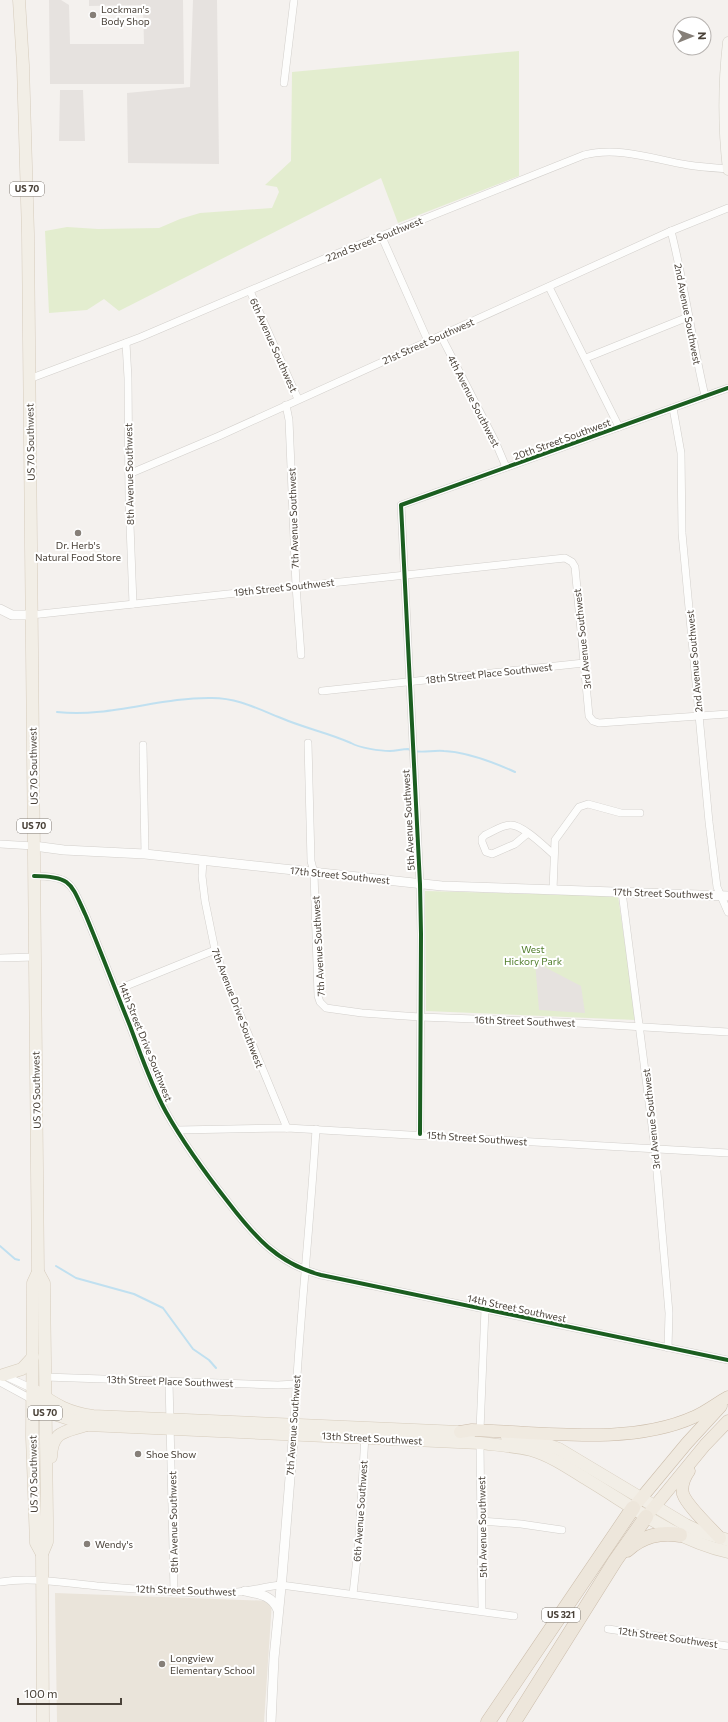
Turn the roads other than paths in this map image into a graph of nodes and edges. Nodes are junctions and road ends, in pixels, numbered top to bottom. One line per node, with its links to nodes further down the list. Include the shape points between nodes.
1 (19, 0): 16 (main road, US 70, via 26,158)
2 (294, 0): 4 (street)
3 (728, 42): 5 (main road, via 724,99)
4 (284, 83)
5 (728, 170): 8 (street, 22nd Street Southwest, via 618,152 593,152)
6 (728, 208): 7 (street, 21st Street Southwest)
7 (671, 231): 9 (street, 21st Street Southwest); 11 (street, 2nd Avenue Southwest)
8 (381, 235): 10 (street, 22nd Street Southwest); 13 (street)
9 (549, 287): 12 (street, 21st Street Southwest); 15 (street)
10 (250, 291): 14 (street, 22nd Street Southwest); 19 (street, 6th Avenue Southwest)
11 (688, 317): 15 (street); 18 (street, 2nd Avenue Southwest)
12 (441, 336): 13 (street, 21st Street Southwest); 23 (street, 4th Avenue Southwest)
13 (428, 341): 19 (street, 21st Street Southwest)
14 (126, 343): 16 (street, 22nd Street Southwest); 24 (street, 8th Avenue Southwest)
15 (586, 358): 22 (street)
16 (29, 379): 31 (main road, US 70 Southwest / US 70)
17 (728, 388): 18 (street, 20th Street Southwest)
18 (705, 396): 21 (street, 20th Street Southwest)
19 (298, 399): 20 (street, 21st Street Southwest)
20 (286, 405): 24 (street, 21st Street Southwest); 28 (street, 7th Avenue Southwest, via 289,420)
21 (673, 408): 22 (street, 20th Street Southwest); 37 (street, 2nd Avenue Southwest, via 681,453 682,533)
22 (619, 427): 23 (street, 20th Street Southwest)
23 (506, 467): 25 (street, 20th Street Southwest)
24 (129, 474): 29 (street, 8th Avenue Southwest)
25 (401, 505): 27 (street, 5th Avenue Southwest)
26 (568, 559): 27 (street, 19th Street Southwest); 33 (street, 3rd Avenue Southwest, via 575,567)
27 (404, 575): 28 (street, 19th Street Southwest); 34 (street, 5th Avenue Southwest)
28 (296, 586): 29 (street, 19th Street Southwest); 32 (street, 7th Avenue Southwest)
29 (133, 604): 31 (street, 19th Street Southwest)
30 (0, 609): 31 (street, 19th Street Southwest, via 12,615)
31 (31, 615): 43 (main road, US 70 Southwest / US 70)
32 (301, 656)
33 (584, 663): 34 (street, 18th Street Place Southwest); 37 (street, 3rd Avenue Southwest, via 589,716 592,721 599,723)
34 (409, 682): 35 (street, 18th Street Place Southwest); 49 (street, 5th Avenue Southwest)
35 (322, 691)
36 (728, 714): 37 (street)
37 (698, 716): 52 (street, 2nd Avenue Southwest, via 712,853)
38 (308, 742): 47 (street, 7th Avenue Southwest, via 311,861)
39 (144, 745): 44 (street)
40 (640, 814): 45 (street, via 620,813 593,805 583,805 555,840)
41 (528, 833): 41 (street, via 519,826 509,825 485,835 482,842 486,852 492,854 515,844); 45 (street)
42 (0, 844): 43 (street, 17th Street Southwest)
43 (34, 846): 44 (street, 17th Street Southwest); 48 (main road, US 70 Southwest / US 70)
44 (145, 854): 46 (street, 17th Street Southwest)
45 (554, 854): 50 (street)
46 (203, 860): 47 (street, 17th Street Southwest); 54 (street, 7th Avenue Drive Southwest, via 205,901)
47 (314, 873): 49 (street, 17th Street Southwest); 58 (street, 7th Avenue Southwest, via 318,996)
48 (34, 876): 55 (main road, US 70 Southwest / US 70); 57 (street, 14th Street Drive Southwest, via 57,877 66,880 74,889)
49 (420, 884): 50 (street, 17th Street Southwest); 59 (street, 5th Avenue Southwest)
50 (553, 890): 51 (street, 17th Street Southwest)
51 (622, 892): 52 (street, 17th Street Southwest); 60 (street, 3rd Avenue Southwest)
52 (724, 896): 53 (street, 2nd Avenue Southwest)
53 (728, 912)
54 (214, 950): 57 (street); 62 (street, 7th Avenue Drive Southwest)
55 (35, 957): 56 (street); 69 (main road, US 70 Southwest / US 70)
56 (0, 958)
57 (116, 990): 64 (street, 14th Street Drive Southwest, via 152,1082)
58 (323, 1005): 59 (street, 16th Street Southwest, via 333,1010 362,1014)
59 (420, 1017): 60 (street, 16th Street Southwest); 65 (street, 5th Avenue Southwest)
60 (640, 1028): 61 (street, 16th Street Southwest); 66 (street, 3rd Avenue Southwest)
61 (728, 1032)
62 (287, 1128): 63 (street, 15th Street Southwest); 64 (street, 15th Street Southwest)
63 (316, 1129): 65 (street, 15th Street Southwest); 68 (street, 7th Avenue Southwest)
64 (178, 1130): 68 (street, 14th Street Drive Southwest, via 200,1165 251,1230 282,1259)
65 (420, 1134): 66 (street, 15th Street Southwest)
66 (655, 1149): 67 (street, 15th Street Southwest); 71 (street, 3rd Avenue Southwest, via 669,1313)
67 (728, 1154)
68 (304, 1270): 70 (street, 14th Street Southwest); 77 (street, 7th Avenue Southwest)
69 (38, 1272): 72 (main road, US 70 Southwest / US 70, via 33,1283); 74 (main road, US 70 Southwest / US 70, via 44,1283)
70 (484, 1309): 71 (street, 14th Street Southwest); 84 (street)
71 (668, 1348): 73 (street, 14th Street Southwest)
72 (33, 1357): 75 (main road, via 22,1369); 79 (main road, US 70 Southwest / US 70)
73 (728, 1360)
74 (45, 1377): 76 (street, 13th Street Place Southwest); 79 (main road, US 70 Southwest / US 70)
75 (1, 1378): 79 (street, 13th Street Southwest); 79 (street, 13th Street Southwest)
76 (169, 1381): 77 (street, 13th Street Place Southwest); 81 (street, 8th Avenue Southwest)
77 (296, 1384): 83 (street, 7th Avenue Southwest)
78 (728, 1398): 84 (highway, via 695,1417 652,1430 632,1433 592,1435); 89 (highway, US 321)
79 (39, 1399): 81 (main road, 13th Street Southwest, via 83,1414); 82 (main road, 13th Street Southwest, via 63,1418); 90 (main road, US 70 Southwest / US 70); 97 (main road, US 70 Southwest / US 70, via 32,1437 36,1543)
80 (728, 1421): 88 (highway, US 321)
81 (170, 1424): 82 (main road, 13th Street Southwest); 83 (main road, 13th Street Southwest); 102 (street, 8th Avenue Southwest)
82 (88, 1425): 90 (main road, via 68,1430 52,1444 51,1501)
83 (293, 1430): 86 (main road, 13th Street Southwest); 101 (street, 7th Avenue Southwest)
84 (480, 1430): 85 (highway)
85 (460, 1432): 86 (main road, 13th Street Southwest); 89 (main road, 13th Street Southwest, via 517,1438 545,1444 572,1456)
86 (365, 1433): 87 (main road, 13th Street Southwest); 104 (street, 6th Avenue Southwest)
87 (480, 1443): 89 (main road, 13th Street Southwest, via 542,1454); 92 (street, 5th Avenue Southwest)
88 (705, 1445): 91 (highway, US 321); 95 (highway, via 684,1477 682,1486 689,1503)
89 (637, 1502): 91 (main road, 13th Street Southwest); 112 (highway, US 321)
90 (47, 1511): 97 (main road, US 70 Southwest / US 70, via 47,1542)
91 (650, 1511): 94 (main road, 13th Street Southwest); 95 (main road, 13th Street Southwest); 98 (highway, US 321)
92 (481, 1520): 93 (street); 106 (street, 5th Avenue Southwest)
93 (562, 1530)
94 (680, 1535): 96 (main road, 13th Street Southwest, via 696,1543); 98 (highway, via 648,1537)
95 (724, 1539)
96 (728, 1552)
97 (42, 1554): 99 (main road, US 70 Southwest / US 70)
98 (614, 1561): 113 (highway, US 321)
99 (42, 1581): 100 (street, 12th Street Southwest, via 28,1579); 102 (street, 12th Street Southwest); 110 (main road, US 70 Southwest / US 70)
100 (0, 1582)
101 (281, 1584): 103 (street, 12th Street Southwest); 104 (street, 12th Street Southwest); 105 (street, 7th Avenue Southwest)
102 (174, 1591): 103 (street, 12th Street Southwest)
103 (245, 1591): 105 (street, via 266,1595)
104 (353, 1594): 106 (street, 12th Street Southwest)
105 (278, 1610): 111 (street, 7th Avenue Southwest)
106 (482, 1611): 107 (street, 12th Street Southwest)
107 (514, 1616)
108 (608, 1629): 109 (street, 12th Street Southwest)
109 (728, 1646)
110 (43, 1722)
111 (271, 1722)
112 (488, 1722)
113 (514, 1722)

